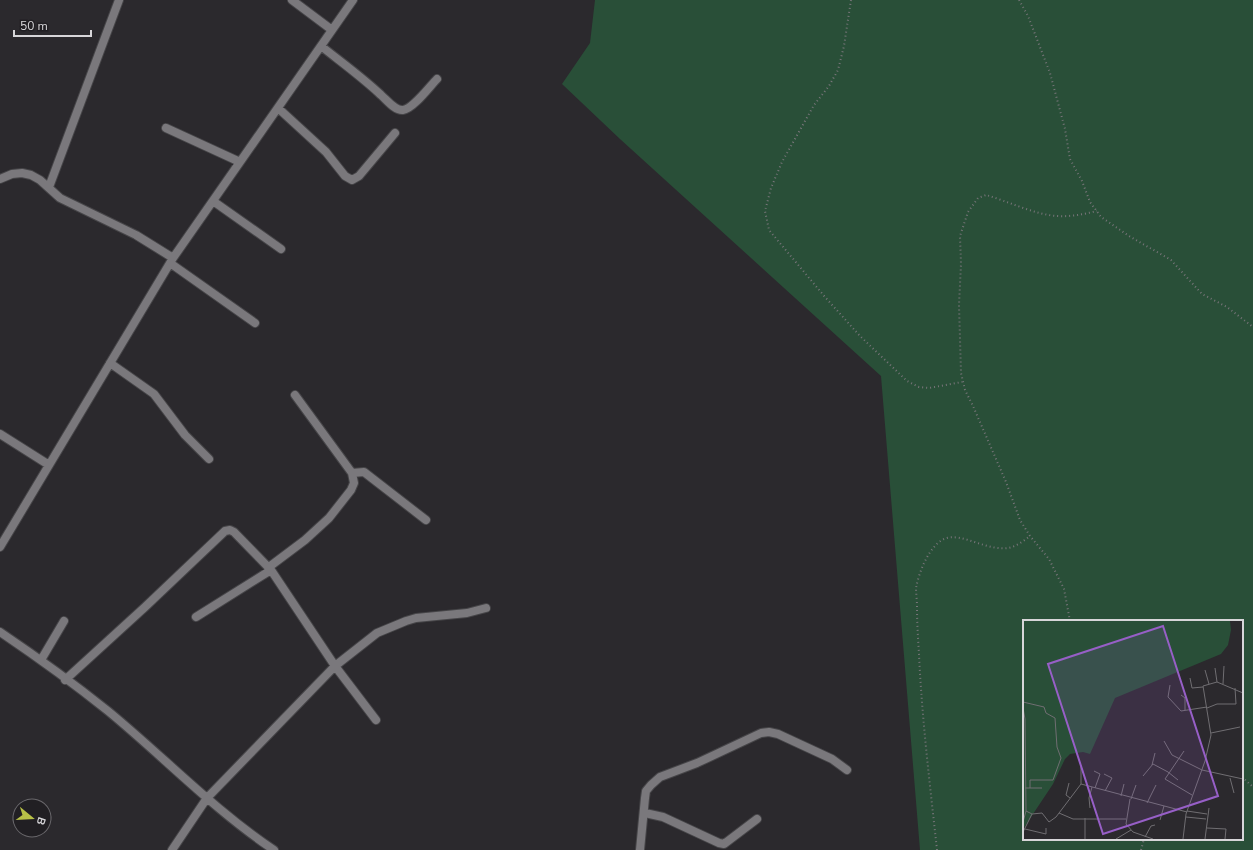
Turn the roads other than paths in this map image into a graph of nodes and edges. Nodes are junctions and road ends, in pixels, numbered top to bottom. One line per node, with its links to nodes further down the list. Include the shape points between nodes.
1 (119, 0): 12 (street)
2 (292, 0): 4 (street)
3 (353, 0): 4 (street)
4 (332, 30): 5 (street)
5 (321, 46): 6 (street, via 396,108 402,110 413,104); 7 (street)
6 (437, 79)
7 (278, 108): 9 (street, via 326,152 345,176 352,180 359,176); 10 (street)
8 (166, 128): 10 (street)
9 (395, 133)
10 (240, 162): 13 (street)
11 (0, 179): 12 (street, via 22,173 40,180)
12 (49, 187): 15 (street, via 64,200 136,235)
13 (213, 201): 14 (street); 15 (street)
14 (281, 249)
15 (172, 261): 16 (street); 17 (street)
16 (255, 323)
17 (110, 363): 20 (street, via 154,394 185,435); 21 (street)
18 (295, 394): 22 (street)
19 (0, 434): 21 (street)
20 (209, 458)
21 (49, 465): 24 (street)
22 (352, 473): 23 (street, via 364,472); 25 (street, via 354,483 351,490 329,518)
23 (426, 520)
24 (0, 547)
25 (270, 568): 27 (street); 31 (street); 32 (street, via 234,532 225,531)
26 (486, 608): 31 (street, via 468,613 406,620 377,633)
27 (196, 617)
28 (64, 621): 30 (street)
29 (0, 632): 30 (street)
30 (41, 660): 32 (street)
31 (335, 666): 33 (street); 35 (street)
32 (65, 680): 35 (street, via 108,711)
33 (376, 720)
34 (847, 770): 36 (street, via 832,758 769,732 660,777 646,791)
35 (207, 798): 38 (street); 39 (street)
36 (644, 813): 37 (street, via 657,814 724,844); 40 (street)
37 (757, 819)
38 (172, 850)
39 (274, 850)
40 (640, 850)

